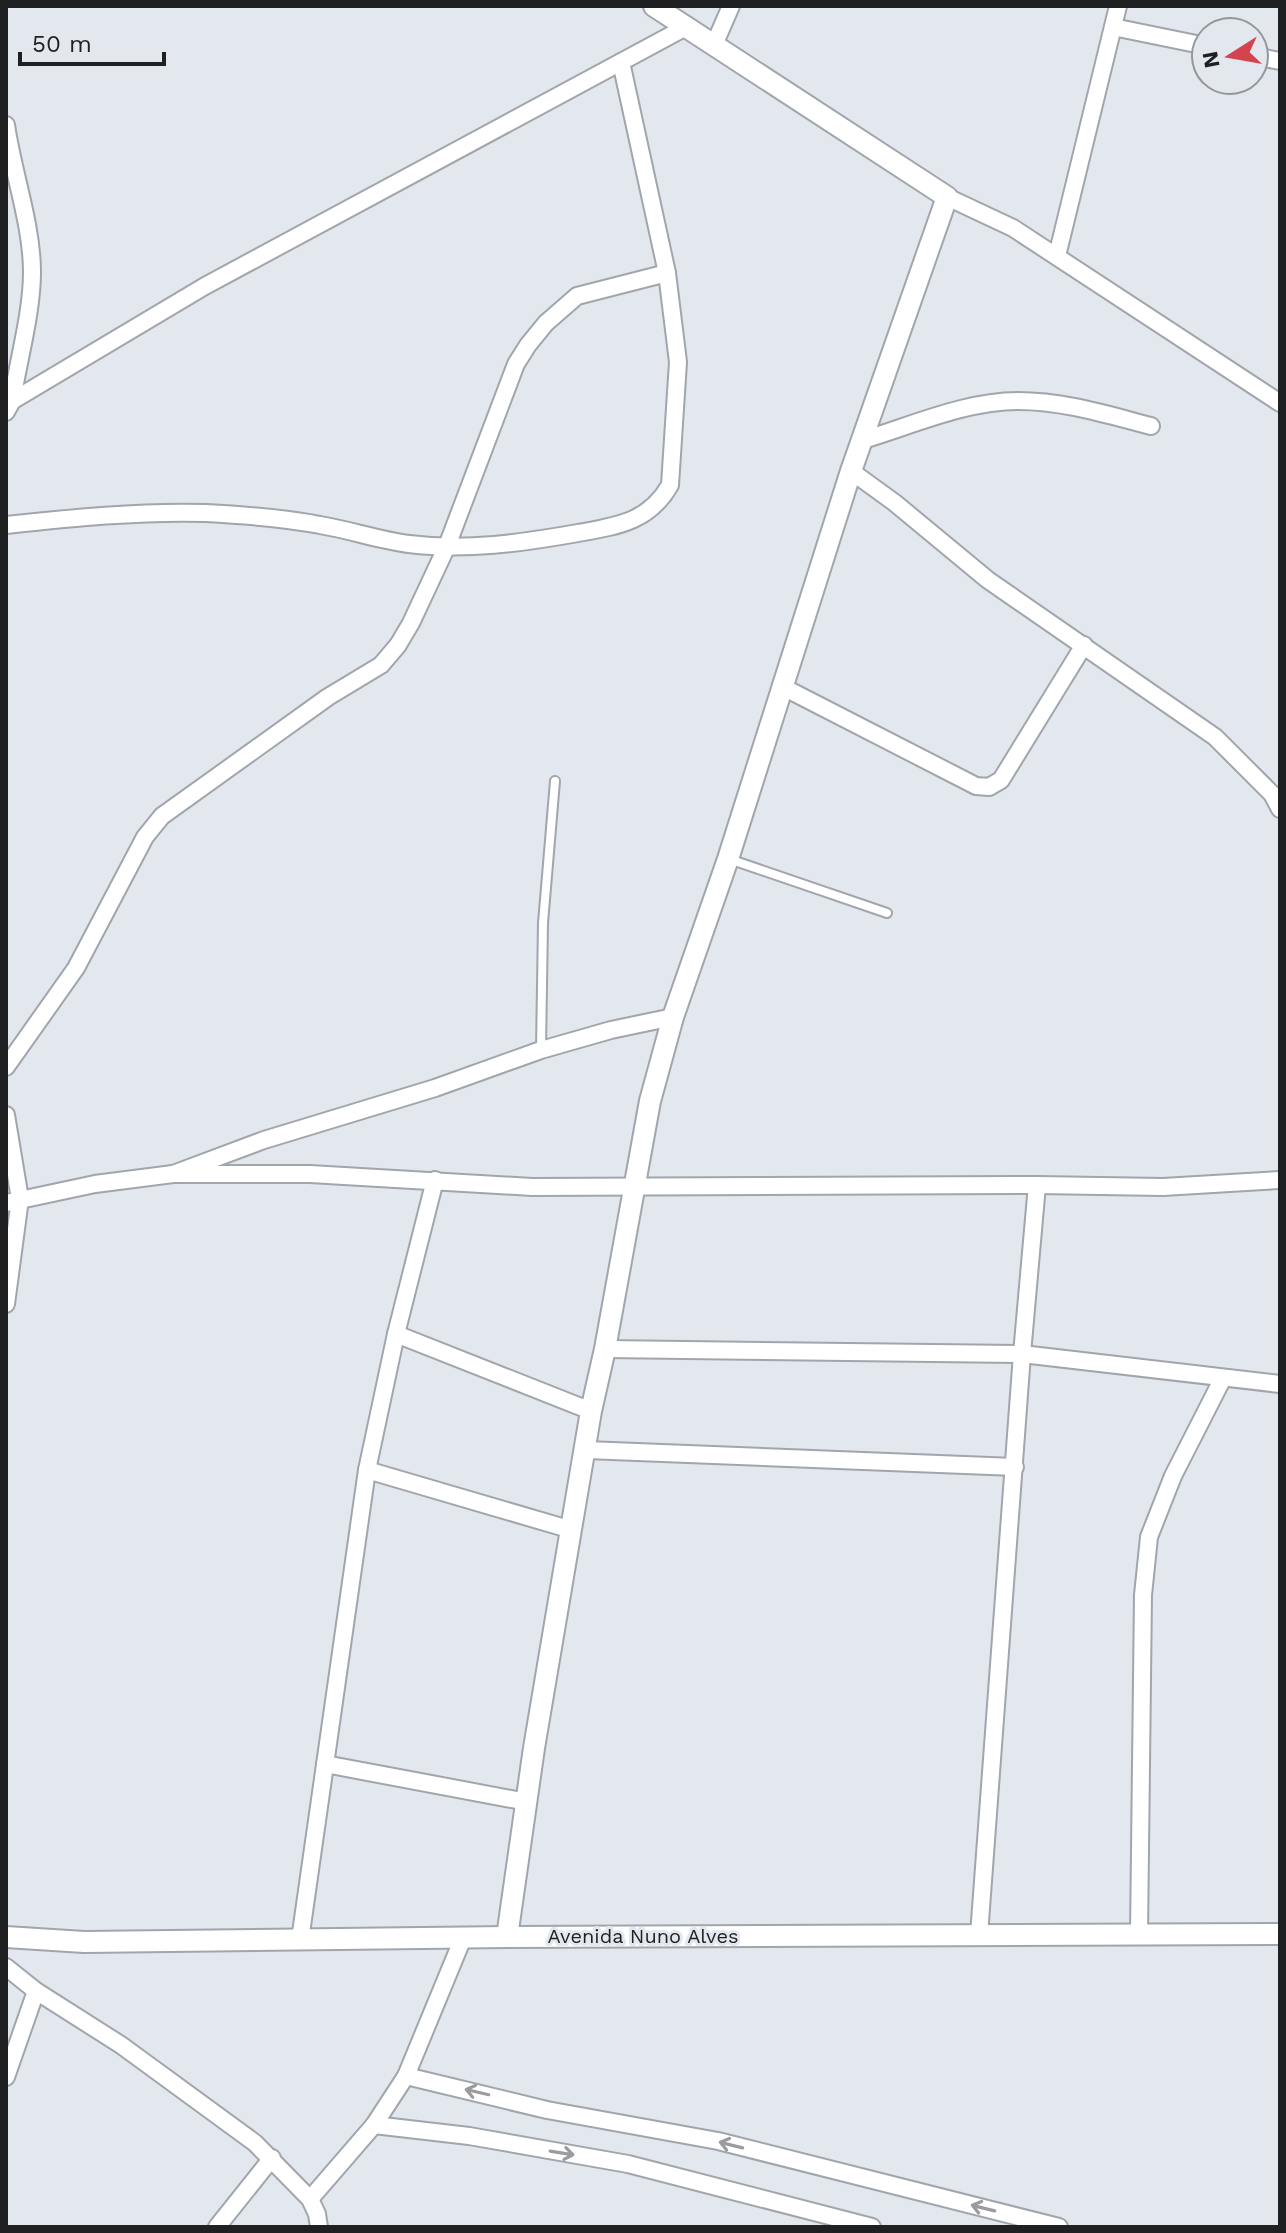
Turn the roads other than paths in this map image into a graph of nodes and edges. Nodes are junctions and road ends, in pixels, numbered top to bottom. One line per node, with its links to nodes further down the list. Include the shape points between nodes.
1 (654, 6): 4 (street)
2 (731, 6): 7 (street)
3 (1118, 6): 5 (street)
4 (686, 27): 7 (street); 8 (street)
5 (1113, 27): 6 (street); 11 (street)
6 (1190, 43)
7 (714, 45): 10 (street)
8 (621, 62): 12 (street); 14 (street, via 205,286)
9 (6, 125): 14 (street, via 32,274)
10 (947, 197): 11 (street); 16 (street)
11 (1057, 256): 13 (street)
12 (667, 273): 19 (street, via 577,296 546,323 516,364); 19 (street, via 678,362 670,485 662,500 620,526 536,541)
13 (1280, 403)
14 (8, 406)
15 (1151, 426): 16 (street, via 1079,407 1018,401 972,407)
16 (863, 440): 17 (street)
17 (851, 471): 20 (street, via 988,580); 21 (street)
18 (6, 525): 19 (street, via 85,516 207,513 318,524 408,544)
19 (447, 546): 28 (street, via 411,623 381,665 162,816 145,837 76,968)
20 (1084, 645): 21 (street, via 1001,780 989,787 976,786); 23 (street, via 1215,737 1272,794)
21 (781, 686): 24 (street)
22 (555, 781): 27 (lane, via 543,923)
23 (1280, 809)
24 (728, 859): 25 (lane); 26 (street)
25 (887, 913)
26 (673, 1017): 27 (street); 33 (street)
27 (541, 1050): 30 (street)
28 (6, 1067)
29 (6, 1115): 35 (street)
30 (173, 1174): 31 (street); 35 (street)
31 (435, 1180): 33 (street, via 532,1187); 37 (street)
32 (1280, 1180): 34 (street, via 1163,1187)
33 (634, 1185): 34 (street); 38 (street)
34 (1037, 1185): 39 (street)
35 (13, 1201): 36 (street)
36 (6, 1304)
37 (396, 1334): 42 (street); 45 (street)
38 (605, 1349): 39 (street); 42 (street)
39 (1022, 1354): 40 (street); 44 (street)
40 (1223, 1378): 41 (street); 51 (street, via 1149,1537 1143,1595)
41 (1280, 1384)
42 (591, 1411): 43 (street)
43 (586, 1450): 44 (street); 46 (street)
44 (1015, 1467): 50 (street)
45 (367, 1470): 46 (street); 47 (street)
46 (572, 1530): 48 (street)
47 (325, 1764): 48 (street); 55 (street)
48 (527, 1802): 53 (street)
49 (1280, 1934): 51 (street, Avenida Nuno Alves)
50 (979, 1935): 51 (street, Avenida Nuno Alves); 53 (street, Avenida Nuno Alves)
51 (1139, 1935)
52 (6, 1937): 55 (street, Avenida Nuno Alves, via 84,1942)
53 (507, 1937): 54 (street, Avenida Nuno Alves)
54 (463, 1938): 55 (street, Avenida Nuno Alves); 58 (street)
55 (300, 1940)
56 (6, 1967): 57 (street)
57 (36, 1991): 59 (street); 61 (street, via 121,2045)
58 (406, 2076): 60 (street); 66 (street, one-way to 58, via 718,2141 547,2110)
59 (6, 2077)
60 (374, 2125): 62 (street); 65 (street, one-way to 65, via 628,2164)
61 (272, 2158): 62 (street); 63 (street)
62 (310, 2199): 64 (street)
63 (217, 2227)
64 (319, 2227)
65 (872, 2227)
66 (1059, 2227)

